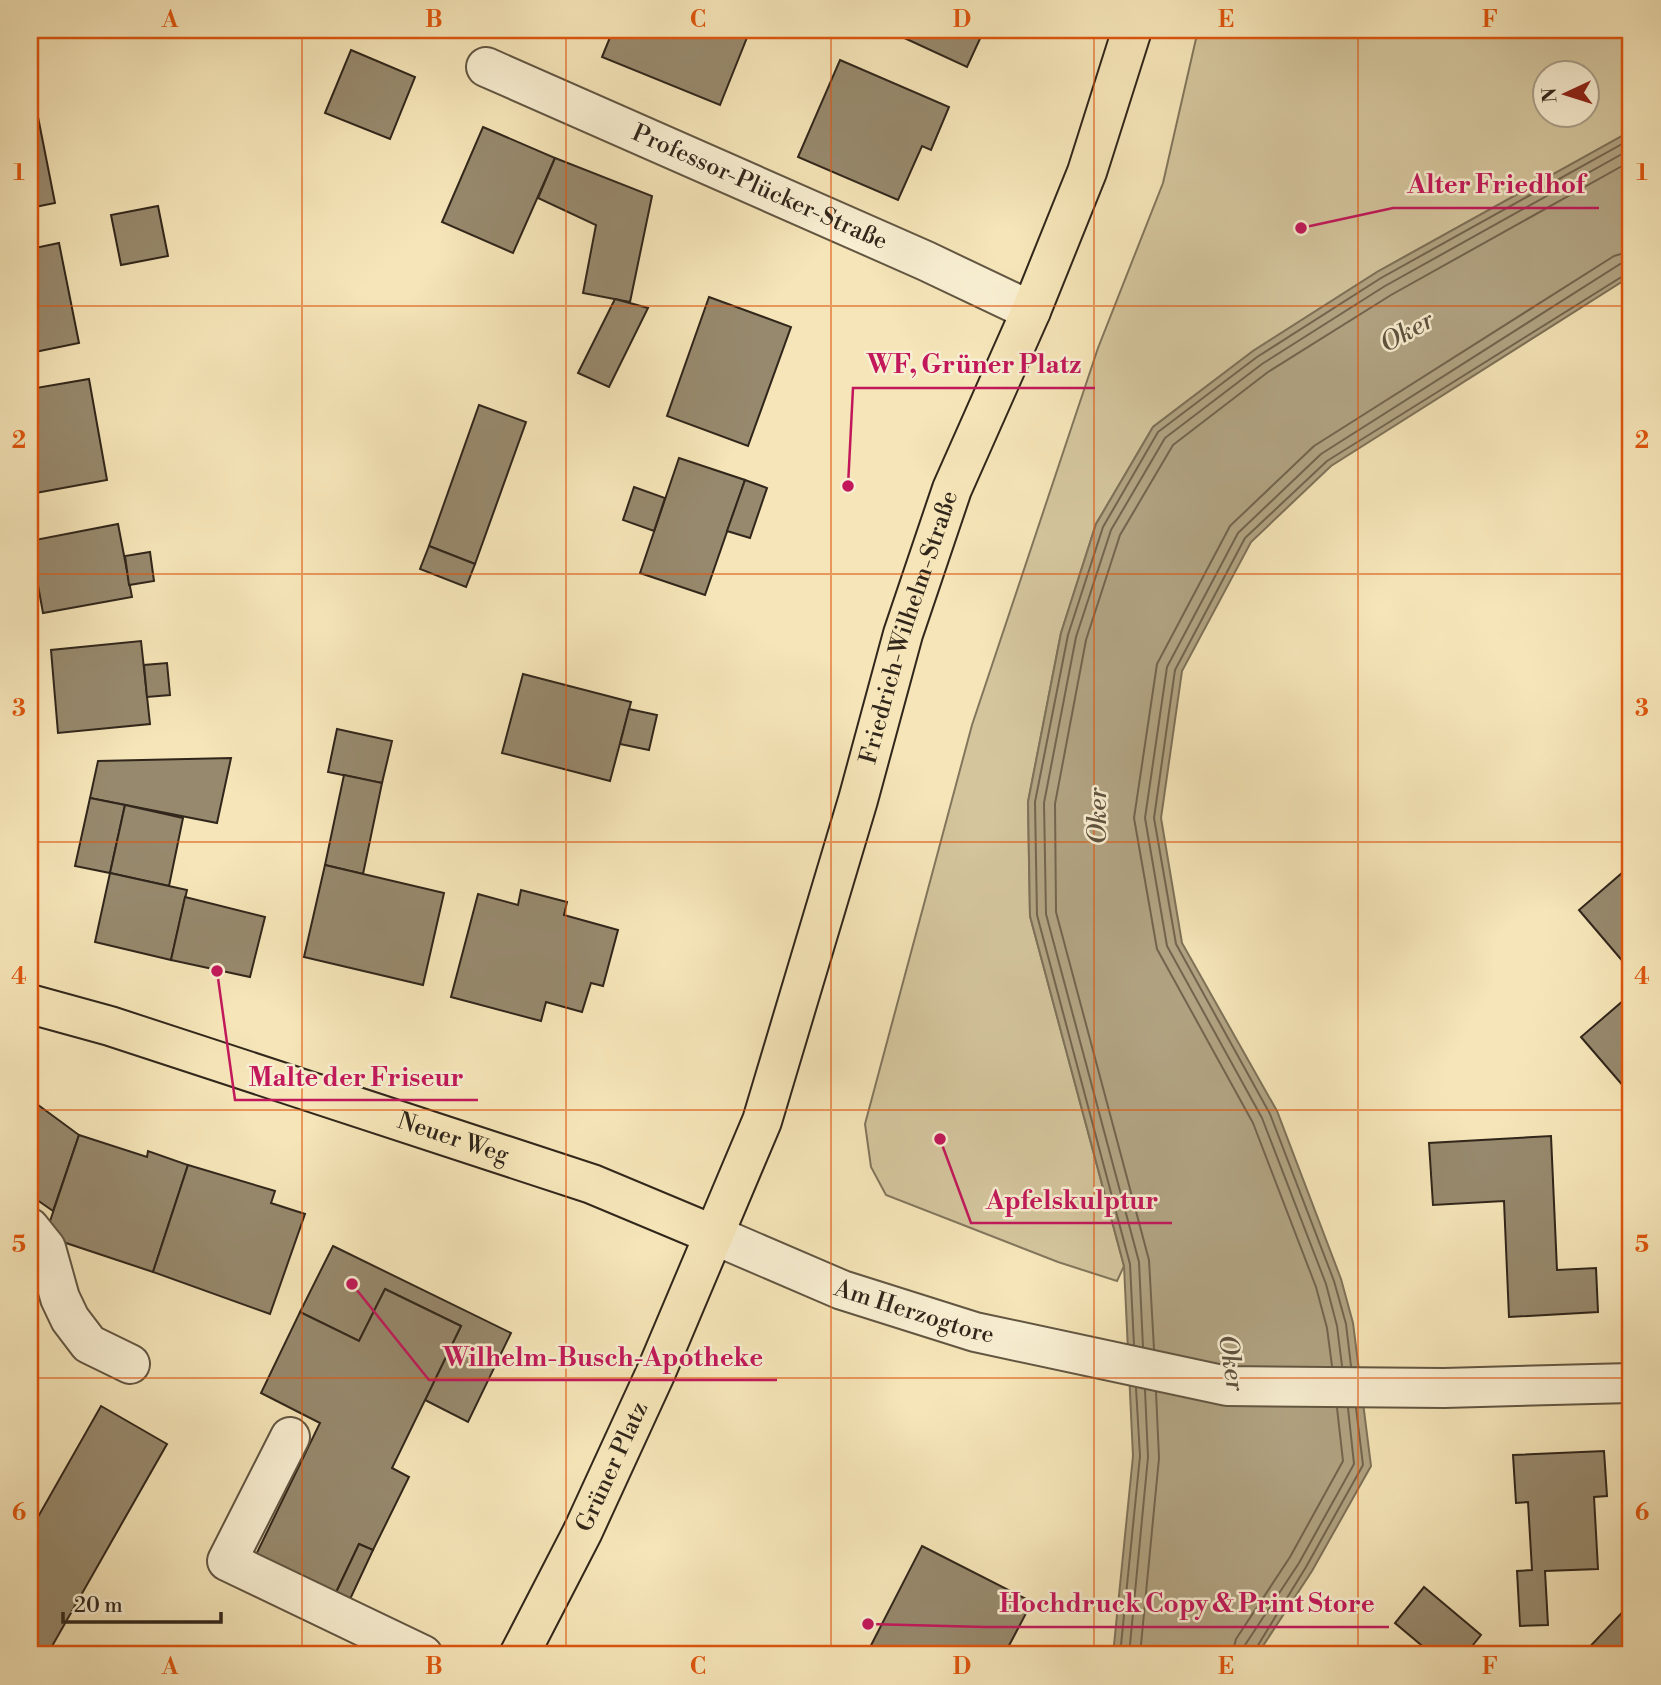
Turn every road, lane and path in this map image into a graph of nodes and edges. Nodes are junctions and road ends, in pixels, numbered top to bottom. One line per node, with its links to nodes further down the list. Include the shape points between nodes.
1 (1132, 30): 3 (main road, Friedrich-Wilhelm-Straße, via 1087,172)
2 (486, 67): 3 (street, Professor-Plücker-Straße)
3 (1031, 311): 6 (main road, Friedrich-Wilhelm-Straße, via 943,515 903,634 762,1121)
4 (30, 1004): 6 (main road, Neuer Weg, via 592,1184)
5 (30, 1228): 7 (street, via 46,1248 70,1319 89,1344)
6 (714, 1235): 8 (street, Am Herzogtore, via 869,1299 975,1332 1227,1386 1444,1388); 11 (main road, Grüner Platz, via 583,1531)
7 (130, 1364)
8 (1631, 1383)
9 (290, 1437): 10 (street, via 227,1561)
10 (423, 1655)
11 (519, 1655)

